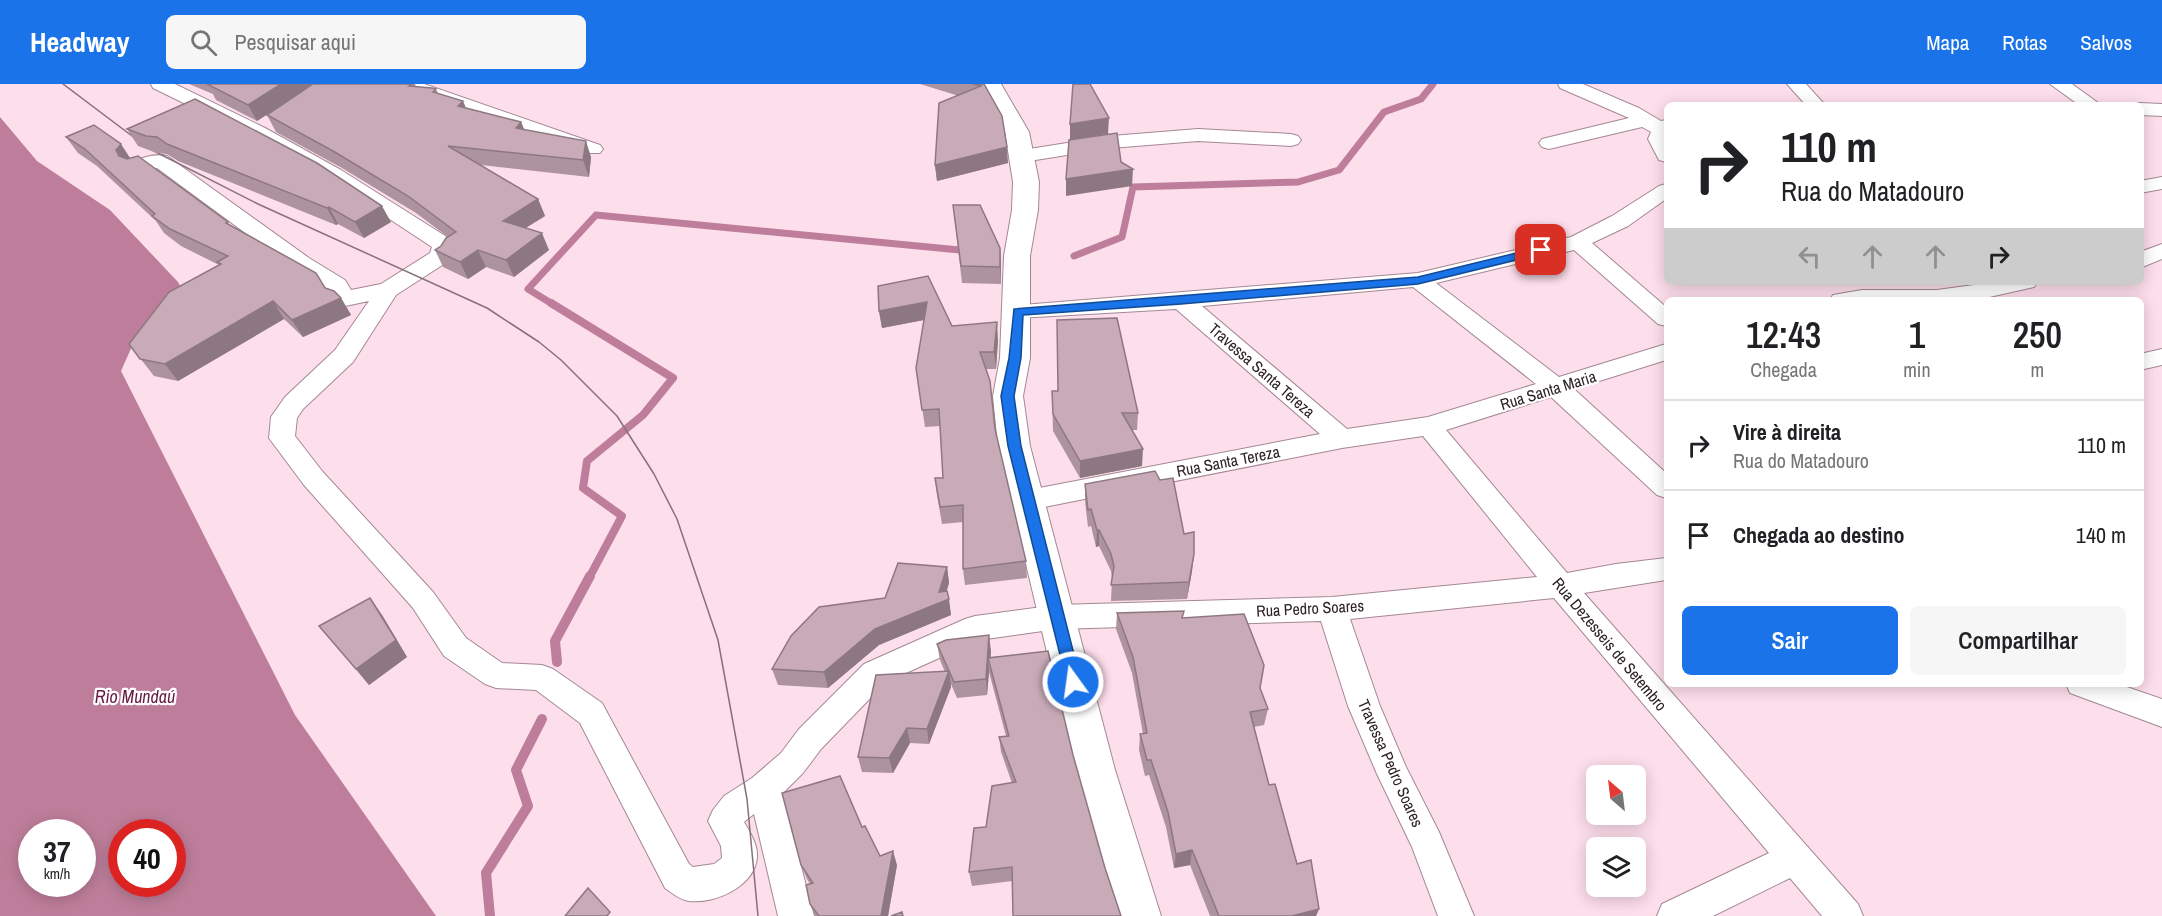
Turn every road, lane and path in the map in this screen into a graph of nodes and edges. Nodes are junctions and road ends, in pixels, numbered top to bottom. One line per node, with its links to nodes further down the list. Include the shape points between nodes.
1 (160, 84): 13 (street)
2 (406, 84): 16 (street)
3 (990, 84): 18 (street, via 1017,132)
4 (1567, 84): 12 (street)
5 (1796, 84): 7 (street)
6 (2060, 84): 8 (street)
7 (1813, 102)
8 (2087, 102)
9 (2144, 109): 10 (street)
10 (2162, 110)
11 (278, 119): 13 (street)
12 (1660, 127): 15 (street); 17 (street, via 1658,139)
13 (258, 132): 28 (street, via 334,174 442,244 439,257)
14 (1291, 140): 18 (street, via 1198,135 1111,142)
15 (1549, 142)
16 (593, 149)
17 (1664, 152)
18 (1023, 156): 33 (street, via 1026,201 1017,256)
19 (139, 167): 28 (street, via 160,160 337,285 345,299)
20 (2162, 183): 21 (street)
21 (2144, 186)
22 (1664, 191): 23 (street, via 1620,221)
23 (1578, 242): 26 (street); 34 (street)
24 (2162, 251): 25 (street)
25 (2144, 259)
26 (1418, 280): 32 (street); 38 (street)
27 (2013, 285): 31 (street)
28 (388, 290): 49 (street, via 344,356 294,403 284,417 282,438 423,600 455,647 496,675 542,678 591,713 677,876 688,884 717,880 734,870 740,853 725,820 736,807)
29 (1854, 293): 30 (street)
30 (1912, 297)
31 (1936, 297)
32 (1181, 301): 33 (street); 40 (street, Travessa Santa Tereza)
33 (1018, 311): 42 (street, via 1008,396 1014,446)
34 (1664, 317)
35 (1664, 353): 38 (street, Rua Santa Maria)
36 (2162, 357): 37 (street)
37 (2144, 361)
38 (1557, 388): 39 (street, Rua Santa Maria); 41 (street)
39 (1429, 426): 40 (street, Rua Santa Tereza); 44 (street, Rua Dezesseis de Setembro)
40 (1342, 439): 42 (street, Rua Santa Tereza)
41 (1664, 486)
42 (1029, 500): 46 (street)
43 (1664, 569): 44 (street, Rua Pedro Soares)
44 (1561, 586): 45 (street, Rua Pedro Soares); 50 (street, Rua Dezesseis de Setembro)
45 (1332, 609): 46 (street, Rua Pedro Soares); 53 (street, Travessa Pedro Soares, via 1364,706)
46 (1057, 616): 49 (street, Rua Pedro Soares, via 975,628 875,673); 52 (street, via 1095,770)
47 (2089, 687): 48 (street)
48 (2162, 713)
49 (764, 789): 51 (street)
50 (1794, 859): 54 (street); 55 (street, Rua Dezesseis de Setembro)
51 (796, 916)
52 (1139, 916)
53 (1456, 916)
54 (1675, 916)
55 (1845, 916)

